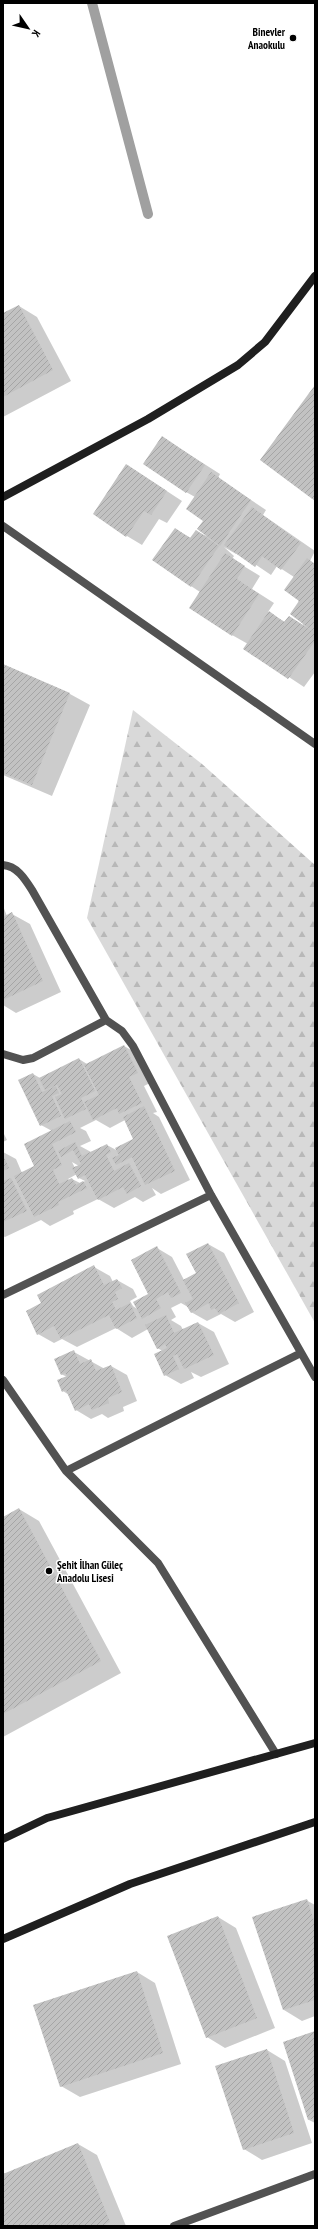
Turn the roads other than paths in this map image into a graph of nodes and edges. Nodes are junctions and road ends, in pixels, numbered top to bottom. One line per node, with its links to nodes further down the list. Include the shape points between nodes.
1 (315, 276): 2 (main road, via 265,342 238,365 148,419)
2 (3, 498)
3 (3, 526): 4 (street)
4 (315, 744)
5 (3, 865): 6 (street, via 22,875 32,890)
6 (106, 1020): 7 (street, via 33,1058 23,1060); 8 (street, via 122,1031 132,1046)
7 (3, 1054)
8 (211, 1194): 9 (street); 10 (street)
9 (3, 1295)
10 (301, 1353): 11 (street); 13 (street)
11 (315, 1377)
12 (3, 1380): 13 (street)
13 (66, 1471): 15 (street, via 158,1563)
14 (315, 1743): 15 (main road)
15 (276, 1754): 17 (main road, via 47,1818)
16 (315, 1822): 18 (main road, via 130,1884)
17 (3, 1839)
18 (3, 1939)
19 (315, 2174): 20 (street)
20 (174, 2226)

